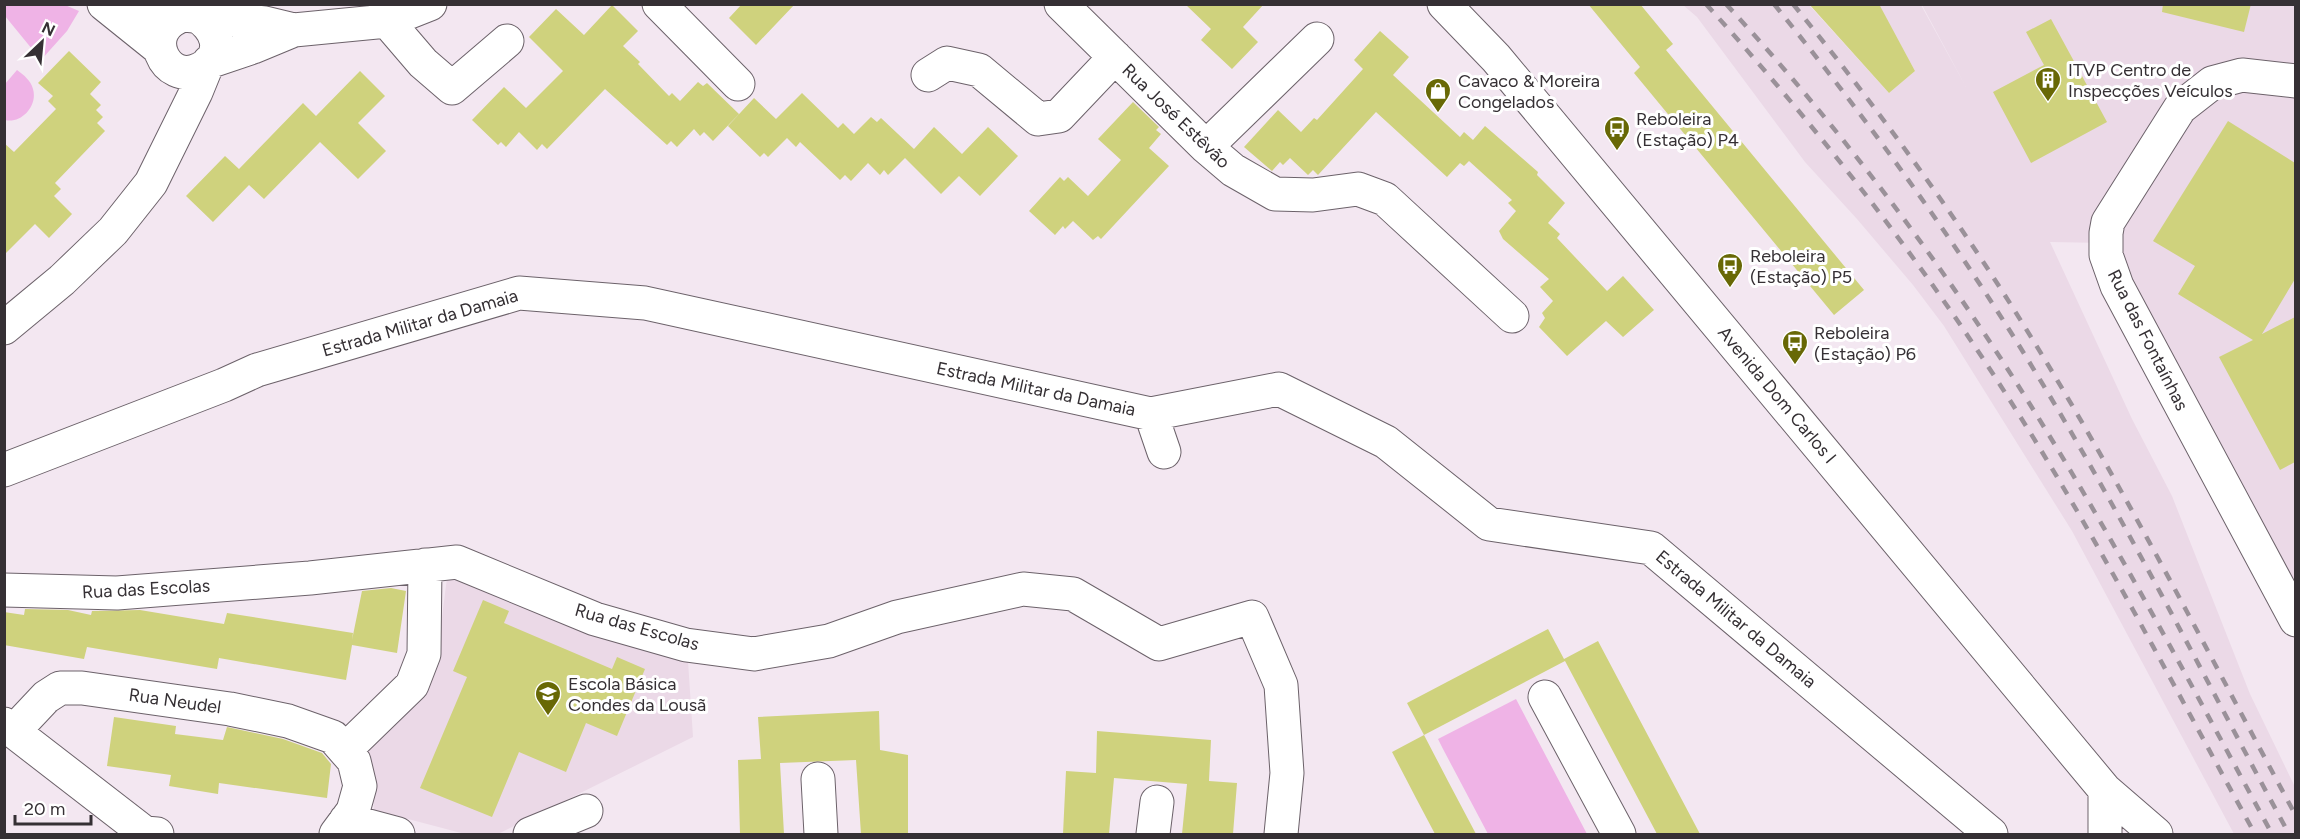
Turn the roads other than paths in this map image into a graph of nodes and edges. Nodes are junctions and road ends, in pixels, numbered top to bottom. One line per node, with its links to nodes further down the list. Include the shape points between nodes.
1 (104, 4): 12 (street)
2 (144, 4): 8 (street)
3 (430, 4): 7 (street)
4 (659, 4): 17 (street)
5 (1061, 4): 13 (street, Rua José Estêvão)
6 (1444, 4): 32 (street, Avenida Dom Carlos I, via 1496,58)
7 (386, 13): 9 (street); 11 (street, via 423,63 452,88)
8 (189, 15): 9 (street); 12 (street, via 167,23 159,40); 14 (street, via 203,20 216,36 216,47)
9 (294, 30): 14 (street)
10 (1317, 39): 19 (street)
11 (507, 41)
12 (163, 56): 14 (street, via 179,71 199,70); 18 (street)
13 (1115, 57): 15 (street, via 1059,116 1038,119 979,70 947,63); 19 (street, Rua José Estêvão)
14 (208, 64): 18 (street)
15 (928, 75)
16 (2295, 81): 27 (street, Rua das Fontaínhas, via 2242,75 2212,83 2195,94 2180,108 2108,222 2106,255 2117,286)
17 (738, 84)
18 (171, 141): 21 (street, via 151,183 113,231)
19 (1206, 147): 20 (street, Rua José Estêvão, via 1233,170 1275,194 1313,195 1358,189 1385,199)
20 (1512, 316)
21 (4, 328)
22 (1150, 414): 23 (street); 24 (street, Estrada Militar da Damaia, via 645,303 519,293 257,370); 43 (street, Estrada Militar da Damaia, via 1280,389 1386,442 1489,524 1651,548)
23 (1164, 452)
24 (4, 470)
25 (425, 565): 26 (street, Rua das Escolas, via 117,593); 30 (street, via 424,654 412,685); 41 (street, Rua das Escolas, via 457,562 595,619 686,645 754,654 829,641 897,617 1023,589 1073,594 1159,644 1252,617 1281,685 1287,773)
26 (4, 590)
27 (2295, 620)
28 (1545, 697): 42 (street)
29 (9, 728): 30 (street, Rua Neudel, via 60,688 82,688 288,721 333,737); 36 (street, Rua Neudel)
30 (345, 750): 35 (street, Rua Neudel, via 354,761 360,786 353,811)
31 (818, 779): 39 (street)
32 (2105, 790): 44 (street); 45 (street, Avenida Dom Carlos I)
33 (1157, 802): 40 (street)
34 (586, 811): 38 (street)
35 (341, 827): 37 (street, Rua Neudel)
36 (149, 834)
37 (398, 834)
38 (530, 834)
39 (820, 834)
40 (1154, 834)
41 (1281, 834)
42 (1619, 834)
43 (1991, 834)
44 (2105, 834)
45 (2156, 834)

